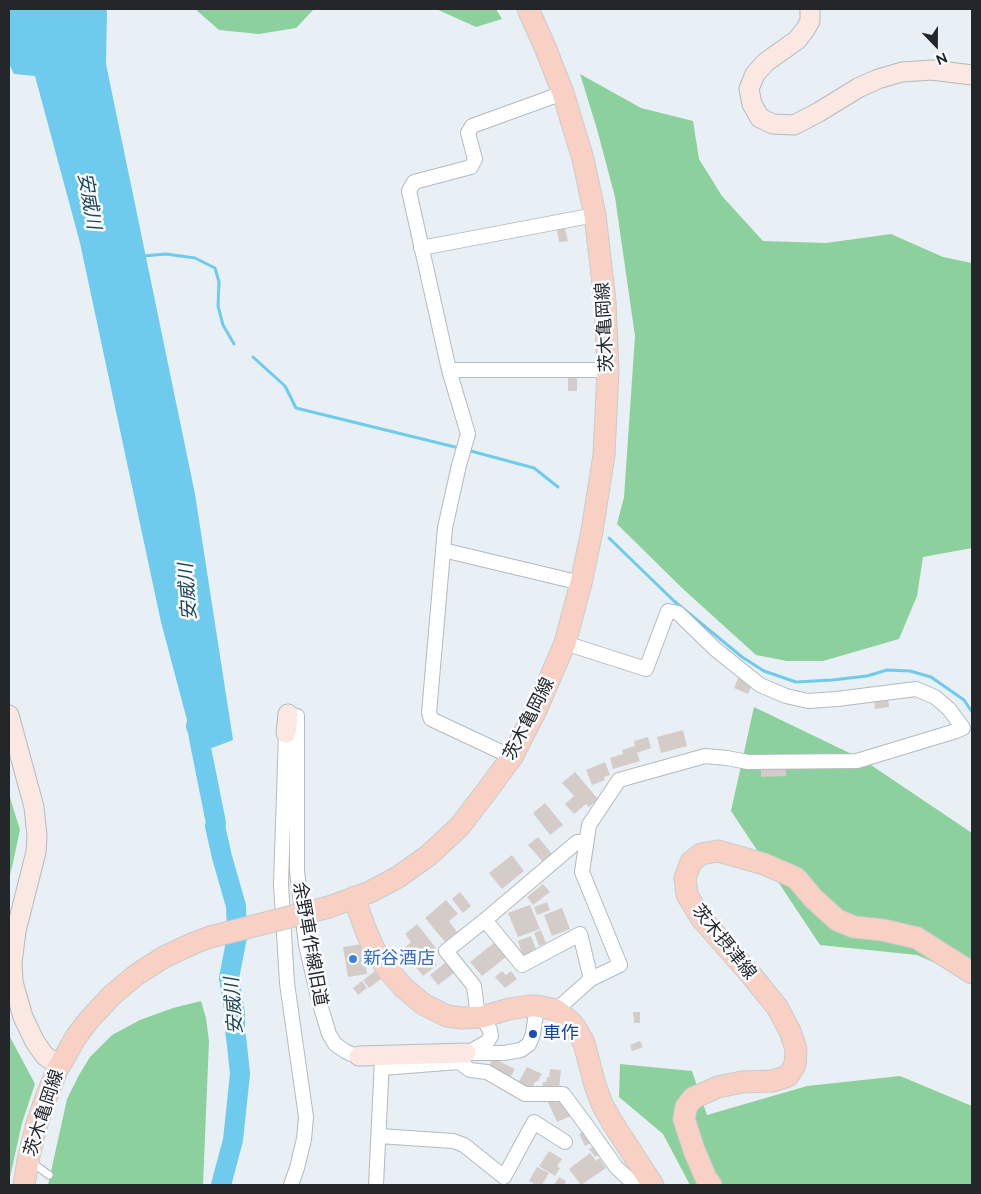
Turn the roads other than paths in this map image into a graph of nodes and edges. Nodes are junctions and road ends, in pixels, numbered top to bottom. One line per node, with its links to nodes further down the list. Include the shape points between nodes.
1 (528, 9): 4 (main road, 茨木亀岡線)
2 (810, 9): 3 (street, via 810,21 805,30 797,40 766,62 755,74 749,89 752,104 760,118 773,124 794,125 865,85 902,72 932,70)
3 (972, 75)
4 (563, 93): 5 (main road, 茨木亀岡線, via 583,159); 6 (street, via 472,126 468,133 475,159 471,167 414,182 409,191)
5 (595, 215): 6 (street); 8 (main road, 茨木亀岡線, via 606,301)
6 (421, 248): 7 (street)
7 (449, 370): 8 (street); 9 (street, via 468,434 445,528)
8 (608, 370): 10 (main road, 茨木亀岡線, via 604,456)
9 (443, 550): 10 (street); 13 (street, via 431,719)
10 (581, 583): 11 (main road, 茨木亀岡線)
11 (565, 643): 13 (main road, 茨木亀岡線); 14 (street, via 646,669 668,611 678,613 760,685 786,696 808,701 916,688 935,697 963,728 857,761 748,762 705,756 619,780 589,825)
12 (9, 715): 24 (street, via 34,807 37,836 36,852 16,930 13,982 34,1042 45,1056)
13 (512, 757): 15 (main road, 茨木亀岡線, via 460,826 429,855 398,877)
14 (586, 842): 16 (street, via 577,842); 18 (street, via 582,872 620,965)
15 (354, 898): 20 (main road, via 374,949 403,987 423,1004 447,1016); 24 (main road, 茨木亀岡線, bridge, via 210,937 164,957 111,996 88,1020)
16 (485, 920): 18 (street, via 522,965 580,934); 20 (street, via 446,951 474,986)
17 (972, 973): 35 (main road, 茨木摂津線, via 917,938 854,927 837,920 796,878 764,864 718,851 701,854 691,862 685,878 687,895 702,919 777,1007 796,1049 796,1065 788,1076 773,1081 718,1087 693,1098 686,1107 684,1119)
18 (591, 979): 19 (street)
19 (546, 1008): 20 (main road, via 509,1009); 21 (street, via 529,1044); 34 (main road, via 569,1020 580,1034 602,1104)
20 (484, 1023): 21 (street, via 495,1042); 22 (street, 余野車作線旧道, via 487,1042)
21 (514, 1052): 22 (street, 余野車作線旧道)
22 (466, 1053): 25 (street, 余野車作線旧道)
23 (359, 1056): 25 (street, 余野車作線旧道); 31 (street, 余野車作線旧道, via 344,1051 329,1034 306,945 297,871 297,716 287,723 281,884 287,983 306,1117 304,1139)
24 (61, 1062): 28 (main road, 茨木亀岡線, via 44,1103)
25 (382, 1062): 26 (street); 33 (street, via 459,1062 470,1070 487,1072 525,1094 563,1094 616,1167)
26 (379, 1136): 27 (street, via 453,1141 504,1177 534,1122); 32 (street)
27 (565, 1142)
28 (28, 1160): 29 (lane); 30 (main road, 茨木亀岡線)
29 (49, 1175)
30 (24, 1185)
31 (291, 1185)
32 (376, 1185)
33 (635, 1185)
34 (653, 1185)
35 (711, 1185)

